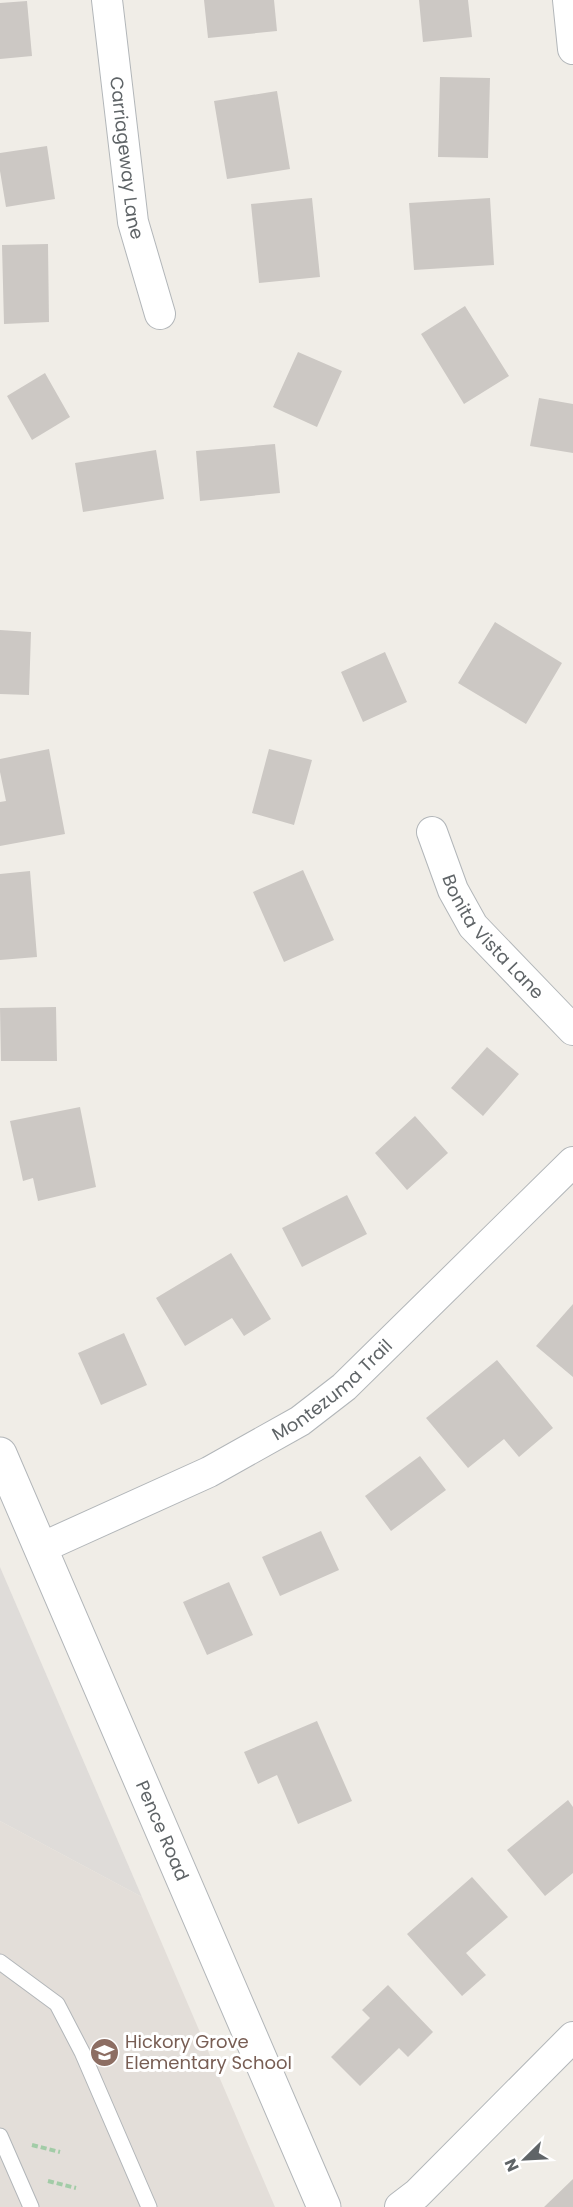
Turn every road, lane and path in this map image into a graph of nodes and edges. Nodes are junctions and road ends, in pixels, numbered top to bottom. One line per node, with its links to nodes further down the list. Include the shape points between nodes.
1 (107, 0): 4 (street, Carriageway Lane, via 133,222)
2 (568, 0): 3 (street)
3 (573, 49)
4 (160, 314)
5 (432, 832): 6 (street, Bonita Vista Lane, via 453,890 473,926)
6 (573, 1030)
7 (573, 1162): 9 (street, Montezuma Trail, via 344,1388 300,1421 209,1472)
8 (0, 1454): 9 (street, Pence Road)
9 (41, 1548): 15 (street, Pence Road)
10 (0, 1962): 14 (lane, via 57,2004)
11 (573, 2037): 16 (street)
12 (0, 2136): 13 (lane)
13 (31, 2207)
14 (149, 2207)
15 (324, 2207)
16 (400, 2207)

